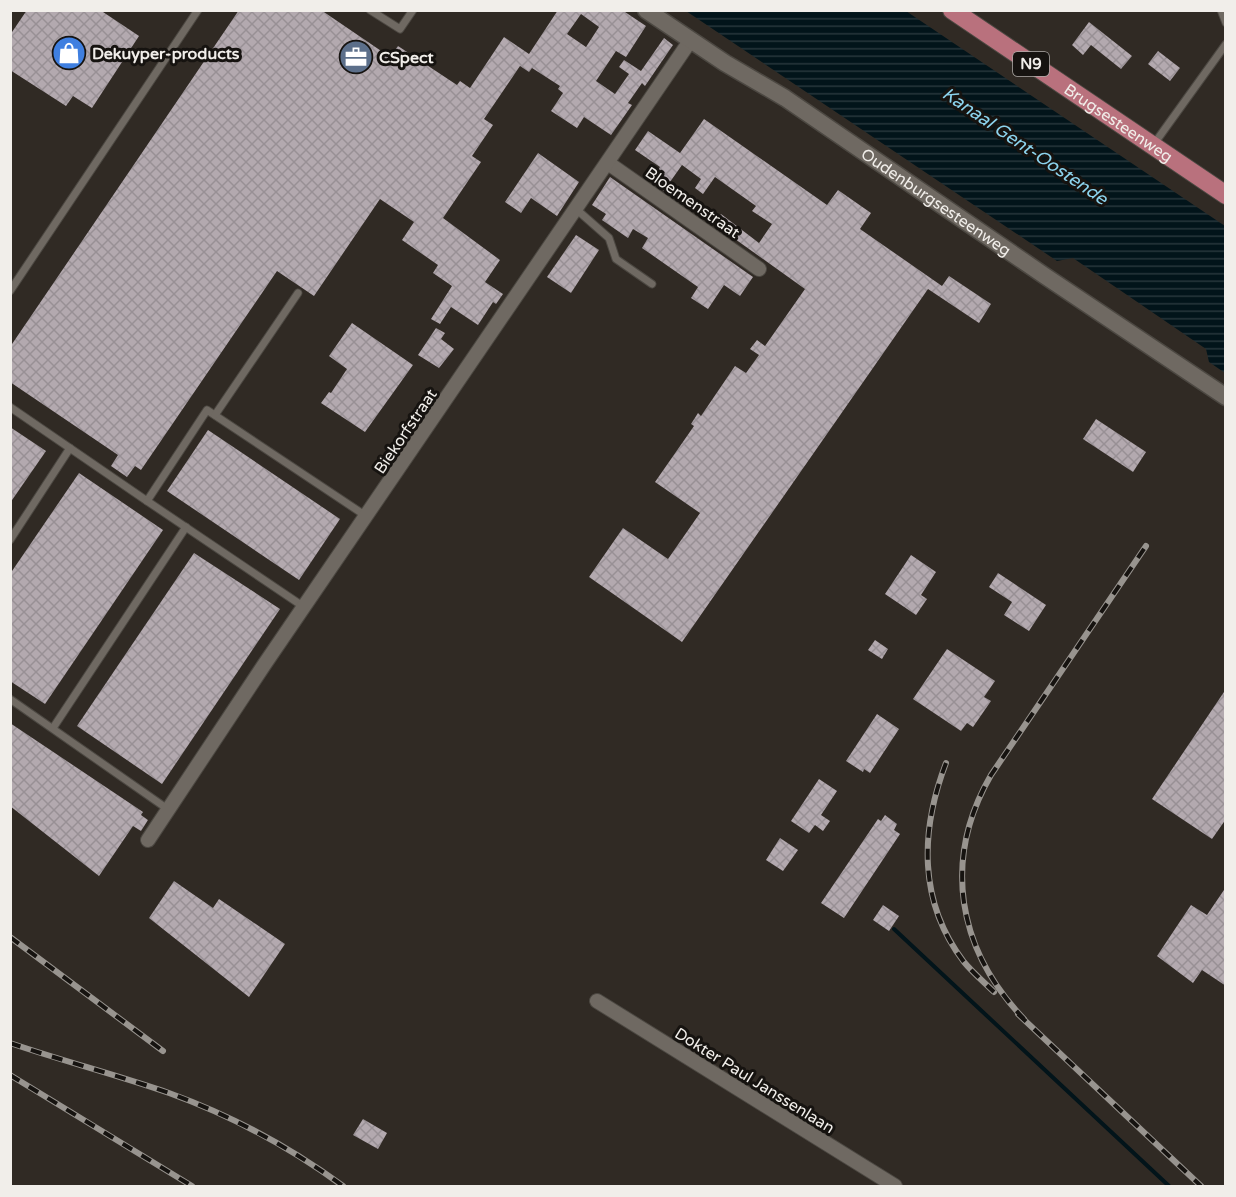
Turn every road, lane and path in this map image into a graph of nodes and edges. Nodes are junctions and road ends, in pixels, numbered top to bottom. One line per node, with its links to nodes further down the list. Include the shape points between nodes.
1 (198, 10): 16 (lane)
2 (370, 10): 3 (lane, via 400,29)
3 (413, 10)
4 (646, 10): 8 (street, Oudenburgsesteenweg)
5 (952, 10): 10 (main road, Brugsesteenweg / N9)
6 (1221, 10): 7 (lane)
7 (1226, 23)
8 (690, 41): 11 (street, Biekorfstraat); 18 (street, Oudenburgsesteenweg, via 785,98)
9 (1226, 44): 10 (lane)
10 (1152, 146): 12 (main road, Brugsesteenweg / N9)
11 (608, 163): 13 (street, Biekorfstraat); 14 (street, Bloemenstraat)
12 (1226, 195)
13 (576, 209): 15 (lane, via 609,238 616,259); 23 (street, Biekorfstraat)
14 (759, 269)
15 (652, 284)
16 (10, 291)
17 (298, 293): 20 (lane)
18 (1226, 397)
19 (10, 407): 21 (lane)
20 (215, 415): 22 (lane, via 207,410); 23 (lane)
21 (70, 448): 22 (lane); 25 (lane)
22 (147, 501): 24 (lane)
23 (366, 516): 26 (street, Biekorfstraat)
24 (186, 527): 26 (lane); 28 (lane)
25 (10, 540)
26 (304, 607): 29 (street, Biekorfstraat)
27 (10, 699): 28 (lane)
28 (53, 728): 29 (lane)
29 (169, 810): 30 (street, Biekorfstraat)
30 (148, 840)
31 (597, 1001): 32 (street, Dokter Paul Janssenlaan)
32 (895, 1186)

